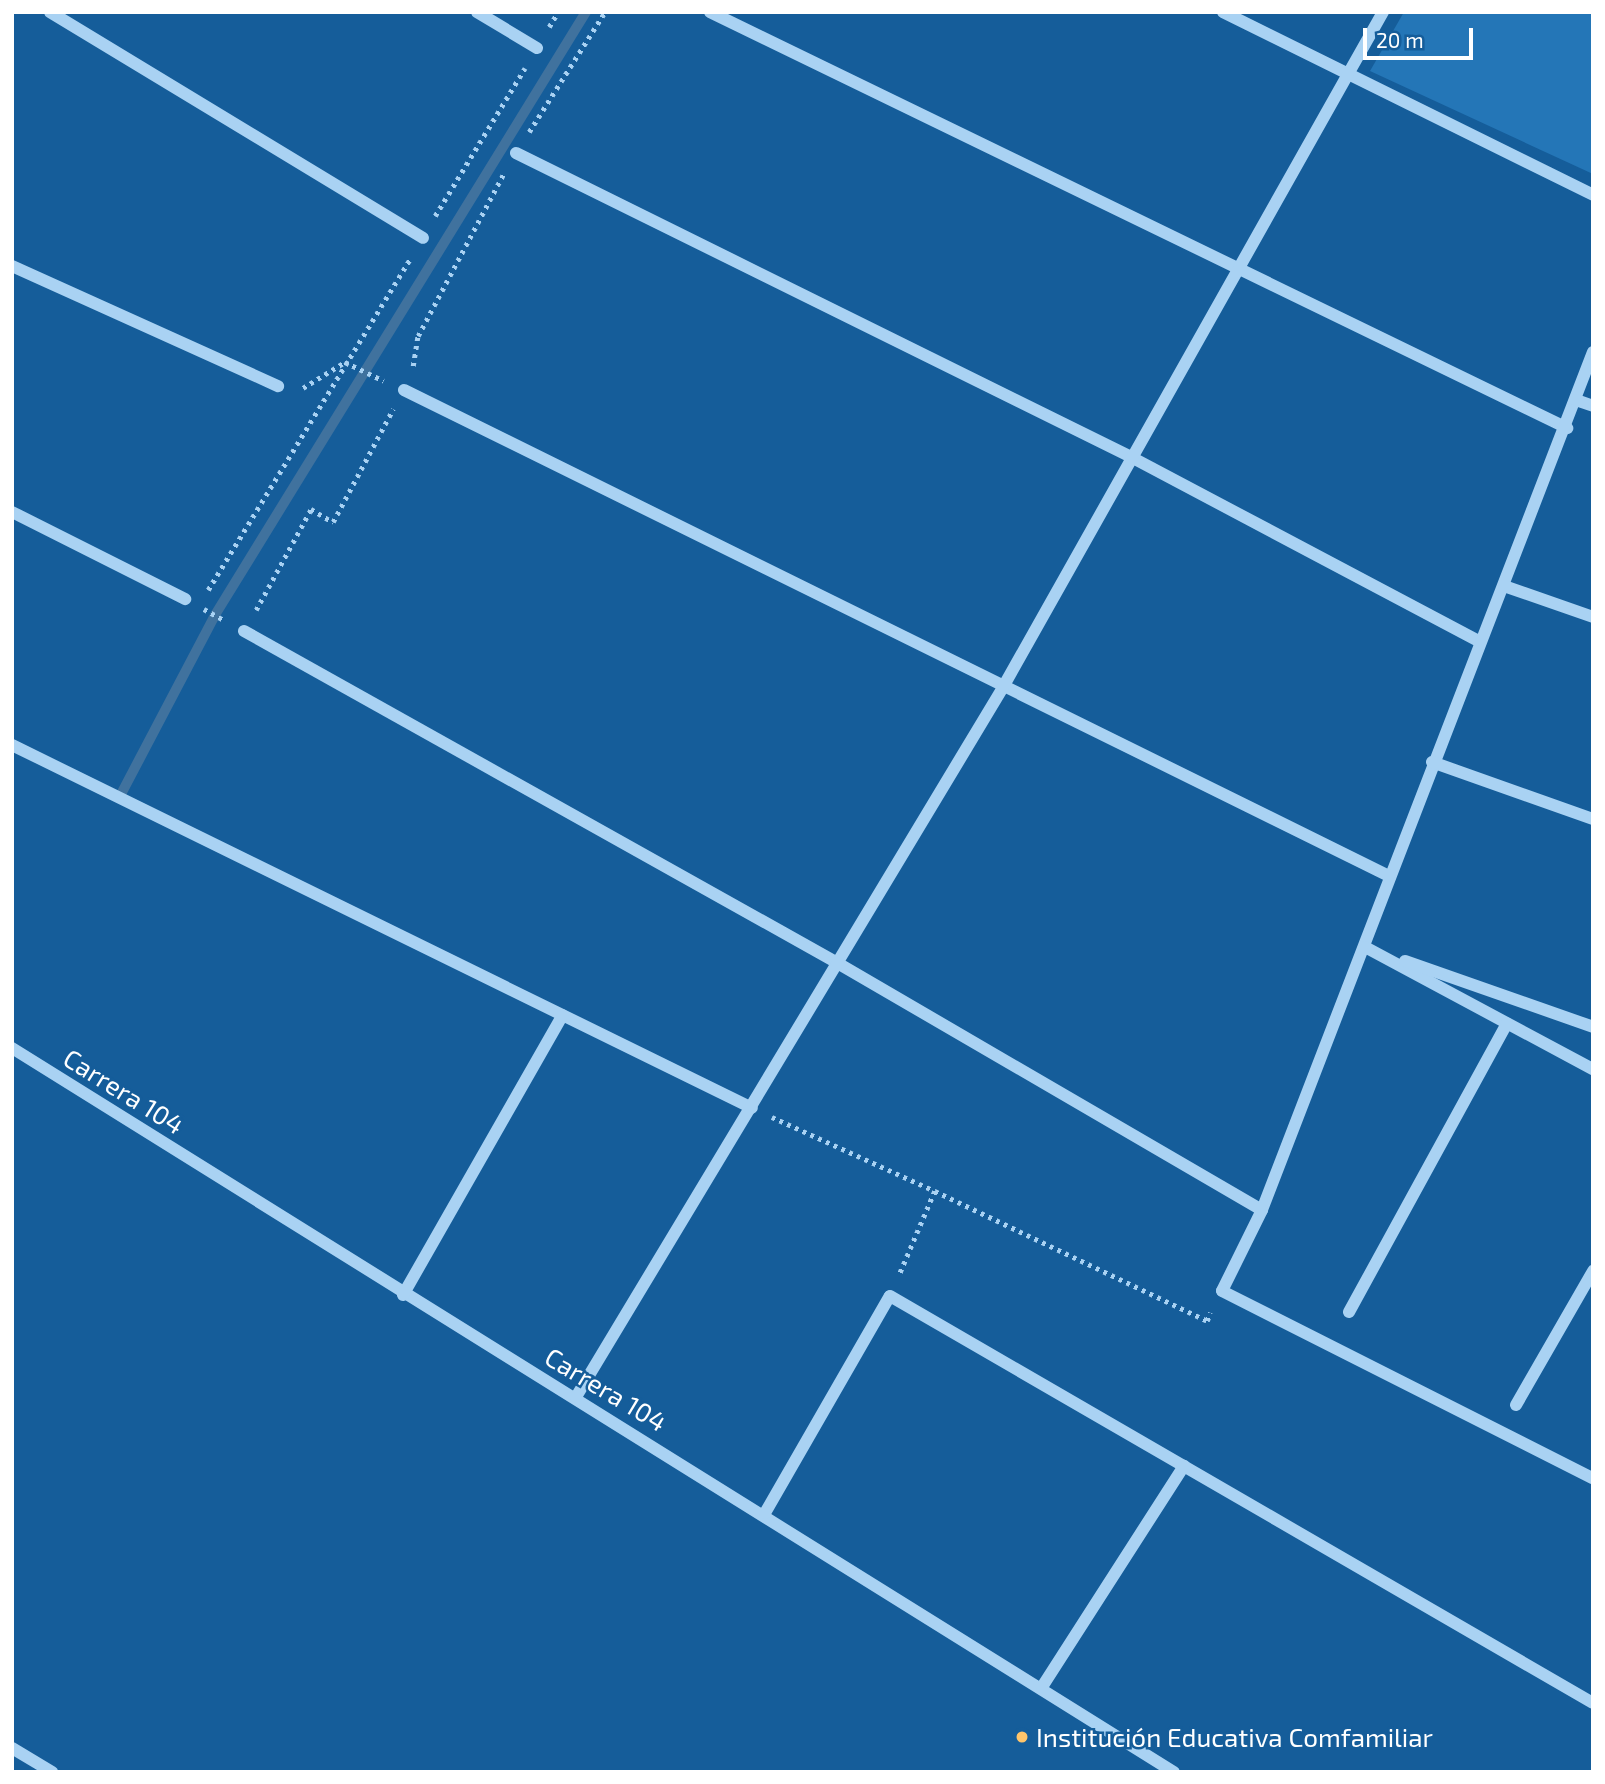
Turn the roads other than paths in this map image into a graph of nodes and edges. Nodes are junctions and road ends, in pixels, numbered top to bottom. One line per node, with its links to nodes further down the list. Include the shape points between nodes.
1 (50, 12): 10 (street)
2 (477, 12): 6 (street)
3 (710, 12): 12 (street)
4 (1223, 12): 7 (street)
5 (1383, 12): 7 (street)
6 (537, 48)
7 (1349, 75): 9 (street); 12 (street)
8 (516, 153): 19 (street)
9 (1593, 195)
10 (423, 238)
11 (12, 266): 14 (street)
12 (1240, 271): 18 (street); 19 (street)
13 (1593, 352): 16 (street)
14 (278, 386)
15 (404, 390): 26 (street)
16 (1576, 400): 17 (street); 18 (street)
17 (1593, 406)
18 (1567, 428): 21 (street)
19 (1131, 457): 25 (street); 26 (street)
20 (12, 512): 22 (street)
21 (1504, 586): 23 (street); 25 (street)
22 (185, 599)
23 (1593, 617)
24 (244, 631): 32 (street)
25 (1479, 641): 28 (street)
26 (1002, 689): 30 (street); 32 (street)
27 (12, 745): 33 (street)
28 (1432, 762): 29 (street); 30 (street)
29 (1593, 820)
30 (1389, 876): 31 (street)
31 (1365, 947): 34 (street); 35 (street); 39 (street)
32 (834, 961): 38 (street); 39 (street)
33 (563, 1015): 38 (street); 41 (street)
34 (1507, 1023): 37 (street); 42 (street)
35 (1593, 1027)
36 (12, 1048): 41 (street, Carrera 104)
37 (1593, 1069)
38 (752, 1108): 43 (street)
39 (1262, 1210): 46 (street, via 1222,1291)
40 (1593, 1271): 44 (street)
41 (403, 1295): 43 (street, Carrera 104)
42 (1349, 1312)
43 (576, 1396): 47 (street, Carrera 104)
44 (1516, 1405)
45 (1184, 1466): 47 (street, via 890,1296); 48 (street); 49 (street)
46 (1593, 1478)
47 (765, 1513): 48 (street, Carrera 104)
48 (1042, 1688): 52 (street, Carrera 104)
49 (1593, 1703)
50 (12, 1748): 51 (street)
51 (52, 1772)
52 (1174, 1772)

